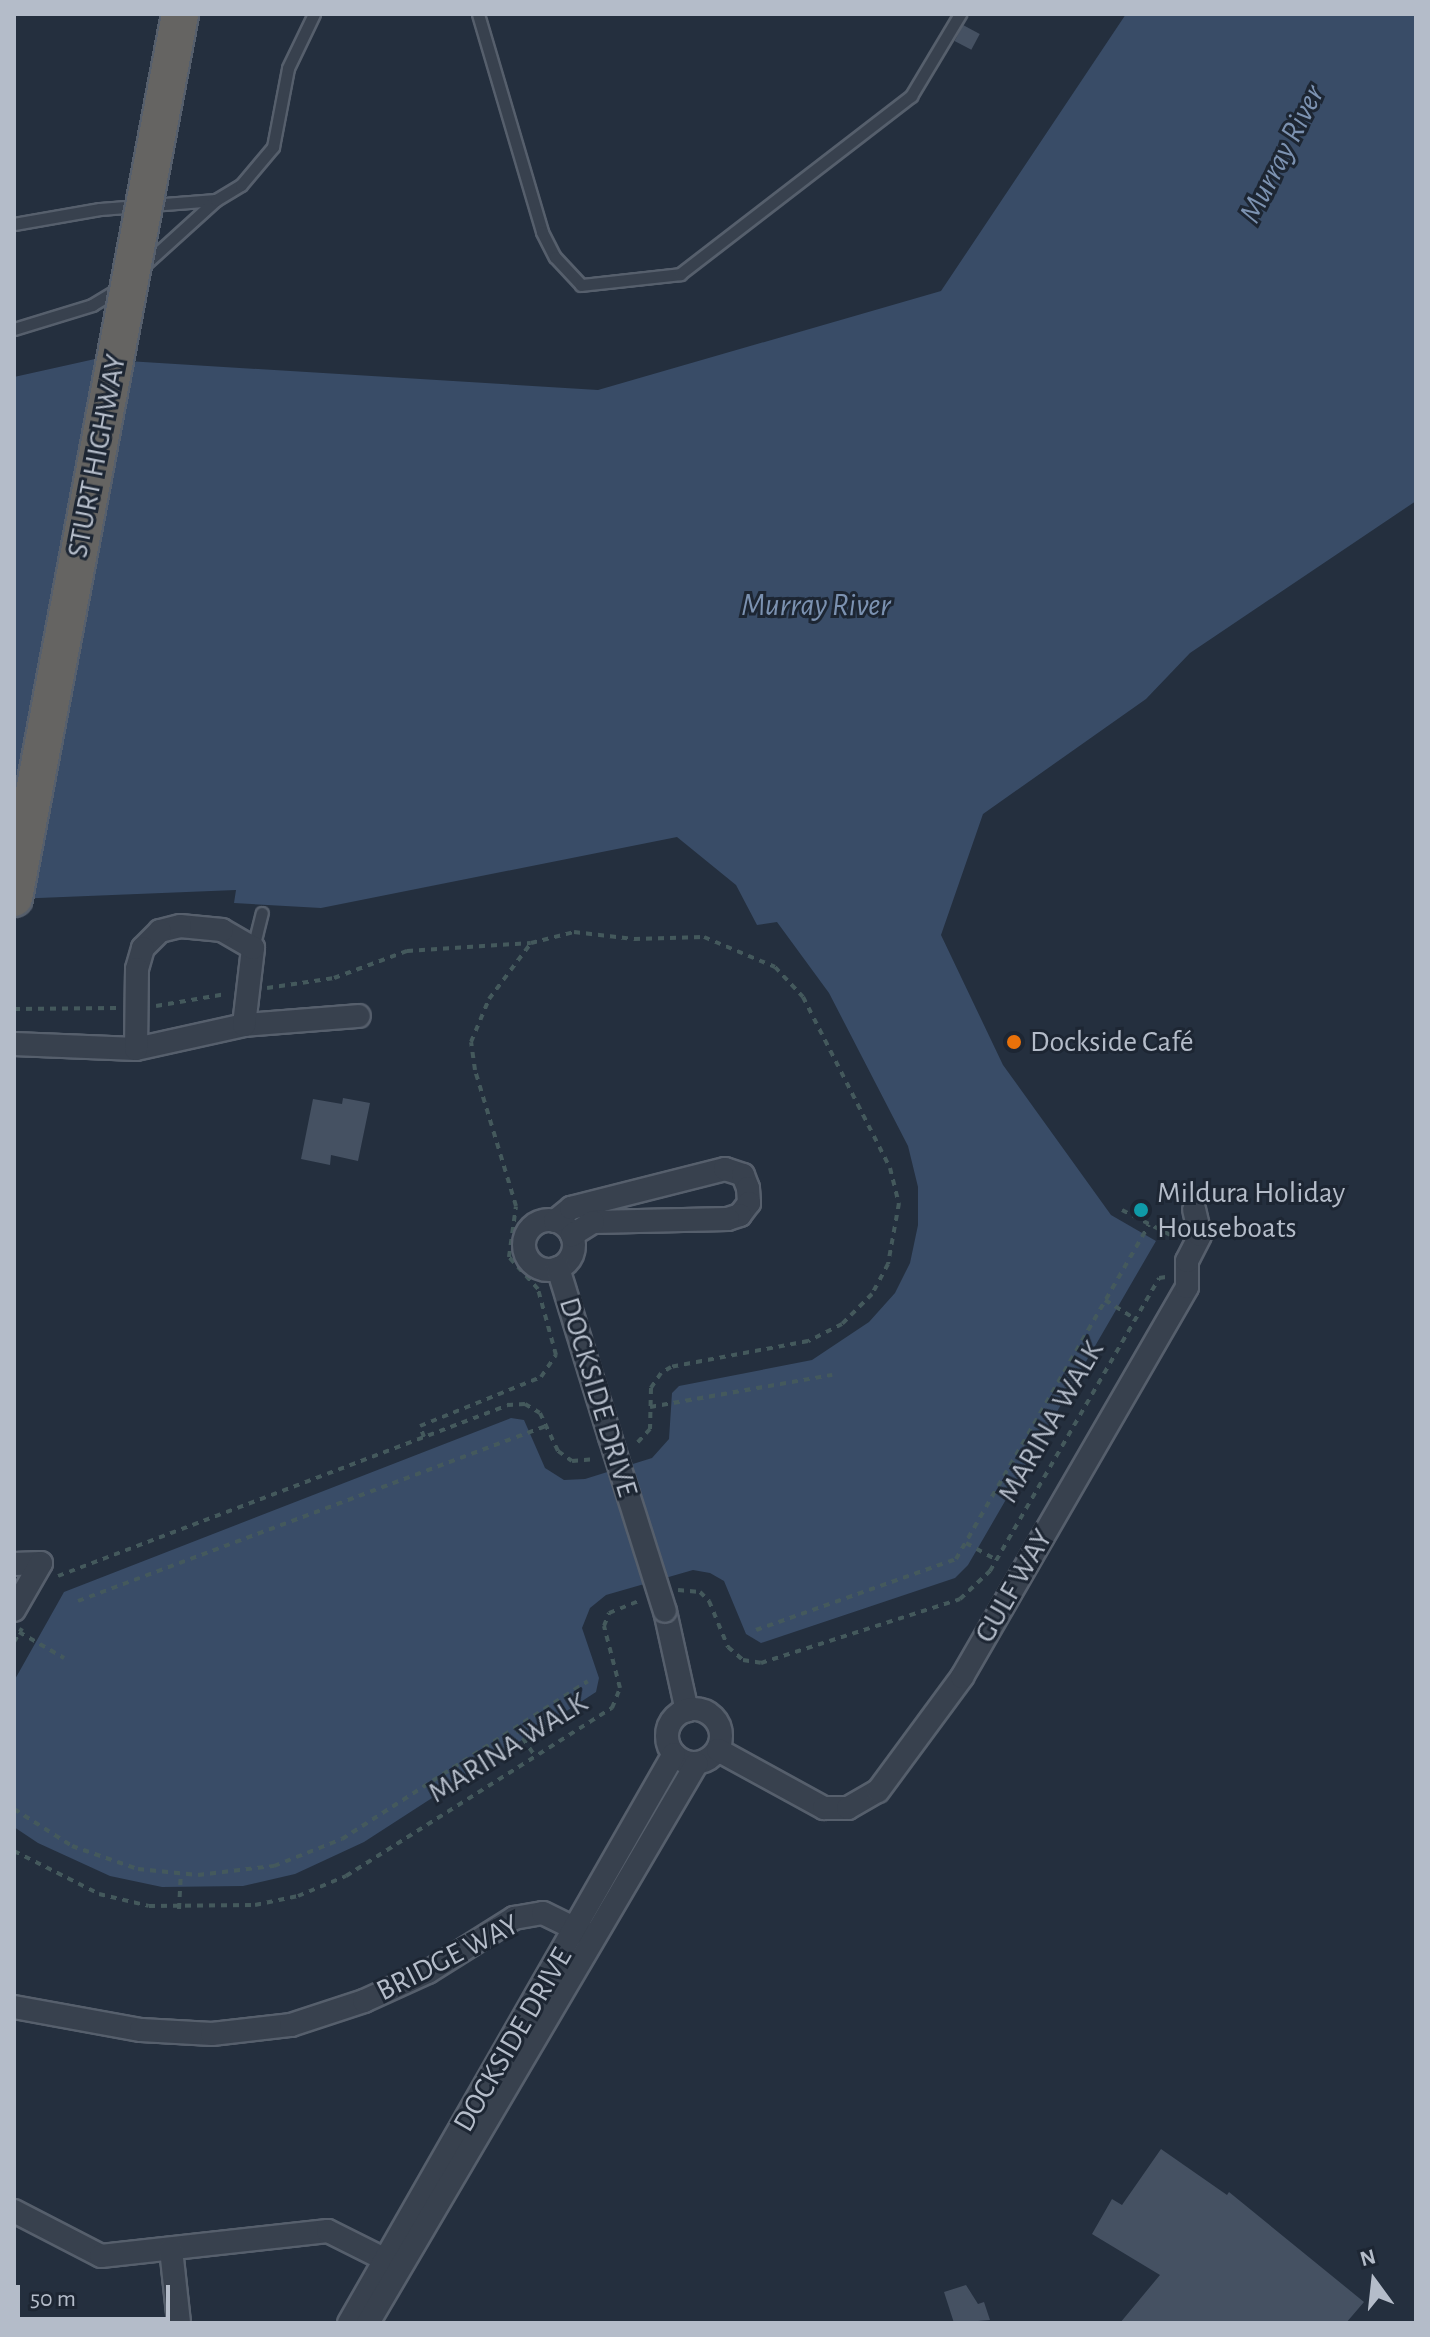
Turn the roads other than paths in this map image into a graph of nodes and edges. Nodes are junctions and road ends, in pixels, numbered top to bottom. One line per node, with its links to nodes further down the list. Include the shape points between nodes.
1 (180, 14): 8 (highway, STURT HIGHWAY, bridge)
2 (314, 14): 5 (lane, via 288,68 273,147 241,185)
3 (478, 14): 4 (lane, via 542,232 555,257 581,285 680,274 911,96)
4 (960, 14)
5 (216, 200): 6 (lane, via 100,209); 7 (lane, via 109,297)
6 (14, 224)
7 (14, 329)
8 (14, 898)
9 (262, 913): 10 (lane)
10 (253, 948): 12 (street); 14 (street, via 222,930 180,926 160,931 143,948 137,969)
11 (359, 1016): 12 (street)
12 (244, 1025): 14 (street)
13 (14, 1044): 14 (street)
14 (136, 1049)
15 (1194, 1210): 21 (street, GULF WAY, via 1200,1235 1187,1261 1180,1300 962,1677 878,1791 848,1808 824,1808)
16 (564, 1228): 16 (street, via 571,1208 725,1169 743,1175 748,1188 749,1203 740,1215 728,1219 593,1222); 17 (street, via 569,1260); 17 (street, via 530,1228 524,1240 532,1264)
17 (558, 1268): 20 (street, DOCKSIDE DRIVE, bridge)
18 (14, 1564): 19 (street, via 41,1563)
19 (14, 1610)
20 (687, 1711): 21 (street, via 713,1717 721,1733); 22 (street, via 669,1729)
21 (718, 1750): 23 (street)
22 (674, 1754): 23 (street); 24 (street, DOCKSIDE DRIVE)
23 (697, 1763): 24 (street, DOCKSIDE DRIVE)
24 (586, 1934): 25 (street, BRIDGE WAY, via 543,1913 514,1918 428,1972 291,2025 212,2034 141,2030); 28 (street, DOCKSIDE DRIVE)
25 (14, 2007)
26 (14, 2211): 27 (street, via 96,2255)
27 (171, 2249): 28 (street, via 328,2231); 29 (street)
28 (393, 2263): 30 (street, DOCKSIDE DRIVE); 31 (street, DOCKSIDE DRIVE)
29 (179, 2323)
30 (349, 2323)
31 (368, 2323)

